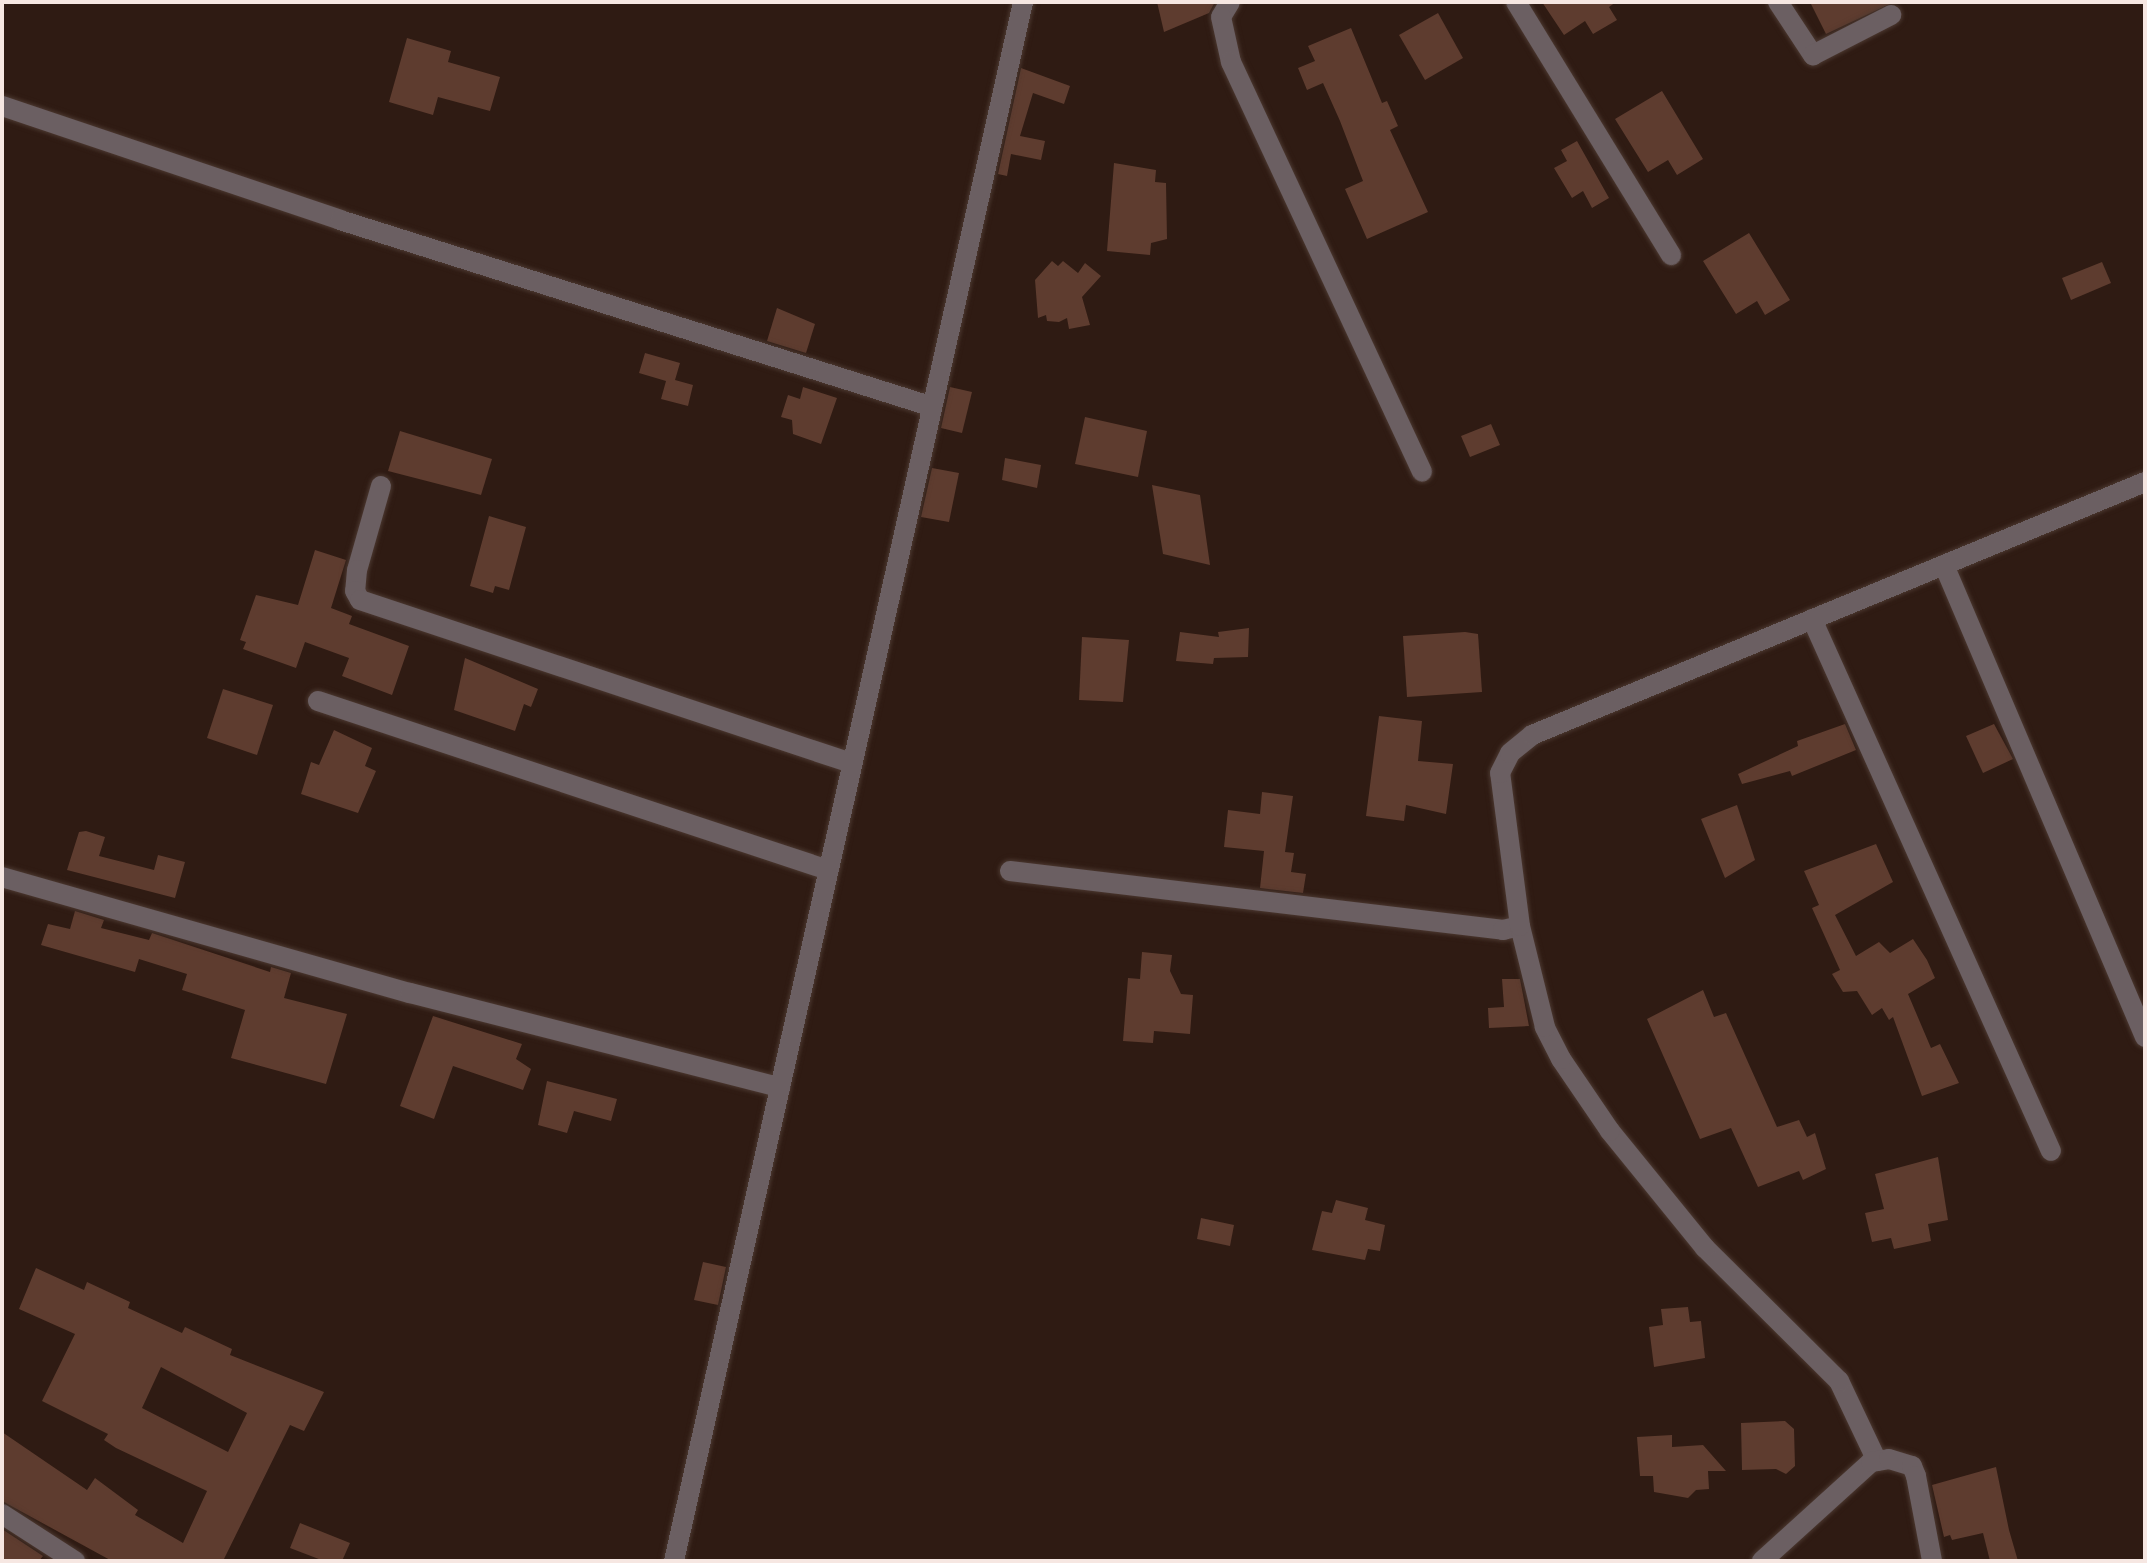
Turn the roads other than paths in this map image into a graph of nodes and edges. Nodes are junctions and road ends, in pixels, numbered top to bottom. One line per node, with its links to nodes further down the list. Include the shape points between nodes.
1 (1023, 2): 8 (street)
2 (1230, 2): 9 (street, via 1221,17 1231,62)
3 (1516, 2): 7 (street)
4 (1778, 2): 5 (street, via 1813,55)
5 (1891, 15)
6 (2, 106): 8 (street, via 340,220)
7 (1671, 255)
8 (930, 406): 15 (street)
9 (1422, 472)
10 (2145, 482): 12 (street)
11 (381, 486): 15 (street, via 357,570 355,591 360,600)
12 (1944, 565): 13 (street); 20 (street)
13 (1812, 619): 19 (street, via 1532,735 1510,753 1500,773); 22 (street)
14 (318, 701): 16 (street)
15 (851, 763): 16 (street)
16 (828, 870): 21 (street)
17 (1010, 871): 19 (street, via 1503,930)
18 (2, 877): 21 (street, via 410,993)
19 (1520, 926): 23 (street, via 1545,1027 1593,1107 1705,1248 1839,1381)
20 (2145, 1037)
21 (780, 1087): 26 (street)
22 (2051, 1151)
23 (1877, 1461): 27 (street); 28 (street, via 1912,1466)
24 (2, 1514): 25 (street)
25 (75, 1561)
26 (674, 1561)
27 (1762, 1561)
28 (1932, 1561)

